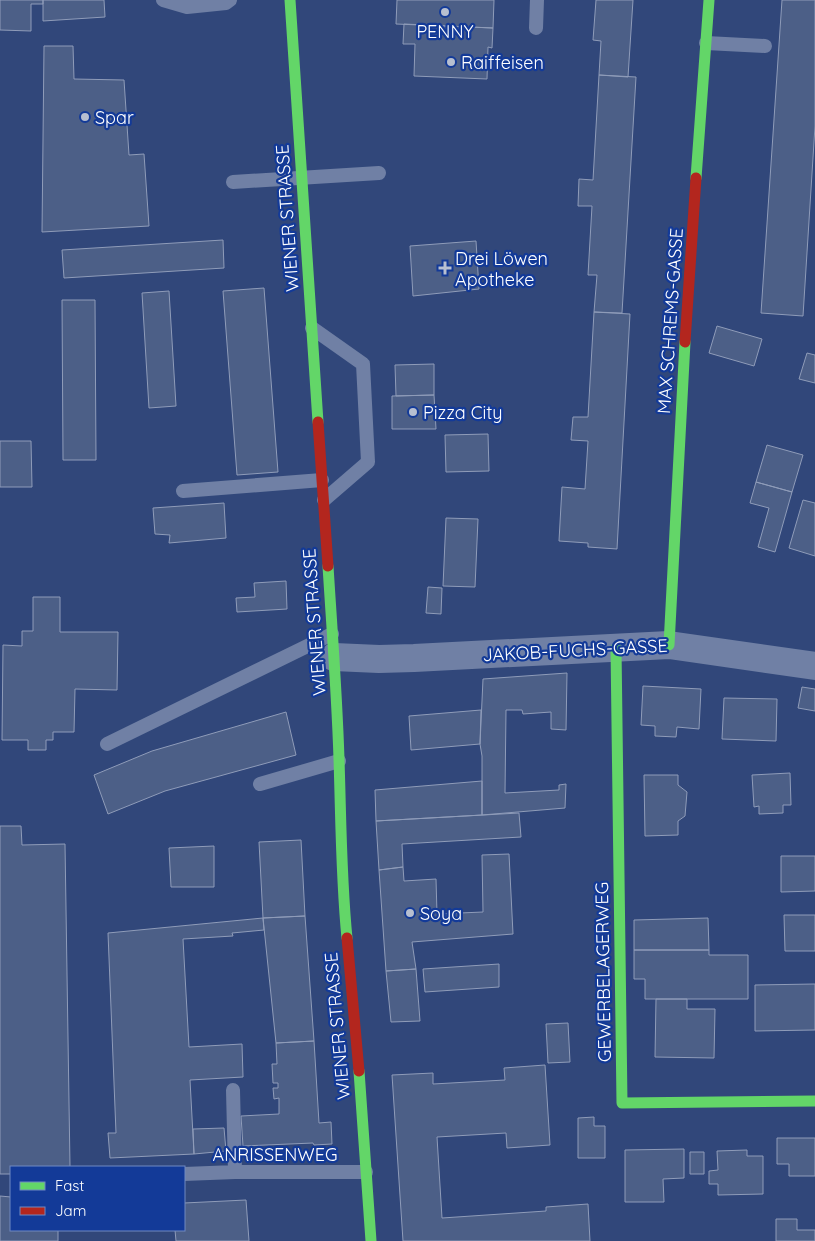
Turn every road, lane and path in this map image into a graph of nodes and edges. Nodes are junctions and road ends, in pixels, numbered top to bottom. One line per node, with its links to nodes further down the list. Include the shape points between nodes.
1 (163, 0): 2 (lane, via 187,7)
2 (230, 0)
3 (290, 0): 10 (street, WIENER STRASSE)
4 (537, 0): 6 (lane)
5 (709, 0): 7 (street, MAX SCHREMS-GASSE)
6 (536, 28)
7 (706, 43): 8 (lane); 17 (street, MAX SCHREMS-GASSE)
8 (765, 46)
9 (379, 173): 10 (lane)
10 (302, 178): 11 (lane); 12 (street, WIENER STRASSE)
11 (233, 182)
12 (312, 327): 13 (street, WIENER STRASSE); 15 (lane, via 363,364 368,462)
13 (322, 480): 14 (lane); 15 (street, WIENER STRASSE)
14 (183, 491)
15 (323, 500): 16 (street, WIENER STRASSE)
16 (333, 645): 18 (street, JAKOB-FUCHS-GASSE, via 379,658); 20 (lane); 21 (street, WIENER STRASSE)
17 (669, 645): 18 (street, JAKOB-FUCHS-GASSE); 19 (street, JAKOB-FUCHS-GASSE)
18 (616, 648): 24 (street, GEWERBELAGERWEG, via 622,1104)
19 (815, 666)
20 (107, 744)
21 (340, 761): 22 (lane); 26 (street, WIENER STRASSE, via 346,925)
22 (260, 784)
23 (233, 1090): 25 (lane)
24 (815, 1101)
25 (235, 1172): 26 (lane, ANRISSENWEG); 27 (lane, ANRISSENWEG)
26 (366, 1172): 28 (street, WIENER STRASSE)
27 (185, 1174)
28 (371, 1241)

